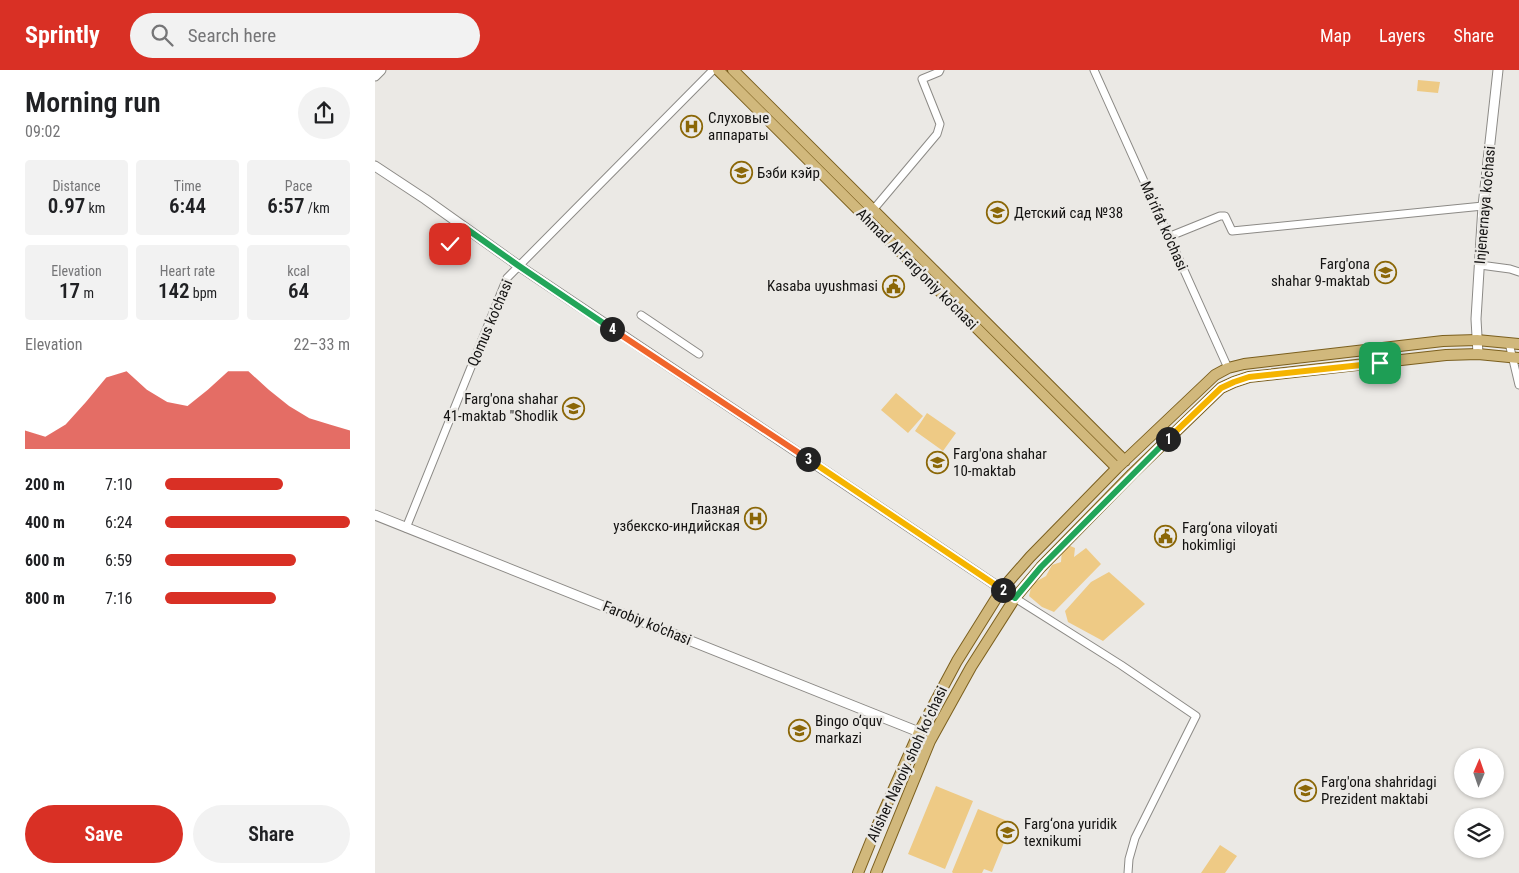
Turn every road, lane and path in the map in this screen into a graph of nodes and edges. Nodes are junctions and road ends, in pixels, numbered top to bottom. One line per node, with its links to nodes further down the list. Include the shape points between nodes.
1 (381, 70): 8 (street)
2 (713, 70): 16 (street, Qomus ko'chasi)
3 (718, 70): 27 (main road, Ahmad Al-Farg'oniy ko'chasi)
4 (733, 70): 11 (main road, Ahmad Al-Farg'oniy ko'chasi)
5 (940, 70): 11 (street, via 922,79 940,124 937,134)
6 (1095, 70): 13 (street, Ma'rifat ko'chasi)
7 (1498, 70): 10 (street, Injenernaya ko'chasi)
8 (375, 76)
9 (375, 166): 12 (street)
10 (1483, 206): 13 (street, via 1232,231 1225,216 1220,216); 15 (street, Injenernaya ko'chasi)
11 (873, 210): 27 (main road, Ahmad Al-Farg'oniy ko'chasi)
12 (464, 227): 14 (street, via 444,246); 16 (street)
13 (1169, 237): 24 (street, Ma'rifat ko'chasi)
14 (457, 255)
15 (1480, 265): 17 (street); 19 (street, Injenernaya ko'chasi)
16 (519, 266): 29 (street, Qomus ko'chasi, via 507,278); 30 (street)
17 (1519, 272)
18 (641, 315): 21 (street)
19 (1477, 340): 20 (main road, Alisher Navoiy shoh koʻchasi); 22 (street, Injenernaya ko'chasi); 24 (main road, Alisher Navoiy shoh koʻchasi)
20 (1514, 343): 23 (street)
21 (699, 354)
22 (1478, 354): 23 (main road, Alisher Navoiy shoh koʻchasi); 25 (main road, Alisher Navoiy shoh koʻchasi, via 1249,377)
23 (1516, 357): 26 (street)
24 (1228, 368): 25 (street, Ma'rifat ko'chasi); 27 (main road, Alisher Navoiy shoh koʻchasi, via 1215,375)
25 (1234, 382): 31 (main road, Alisher Navoiy shoh koʻchasi, via 1221,388 1157,449 1041,567)
26 (1519, 385)
27 (1121, 465): 30 (main road, Alisher Navoiy shoh koʻchasi)
28 (375, 515): 29 (street, Farobiy ko'chasi)
29 (406, 528): 32 (street, Farobiy ko'chasi)
30 (1002, 589): 31 (street); 32 (main road, Alisher Navoiy shoh koʻchasi)
31 (1015, 598): 34 (main road, Alisher Navoiy shoh koʻchasi, via 971,667 930,741); 35 (street, via 1196,716 1135,838)
32 (919, 732): 33 (main road, Alisher Navoiy shoh koʻchasi)
33 (858, 873)
34 (876, 873)
35 (1128, 873)

